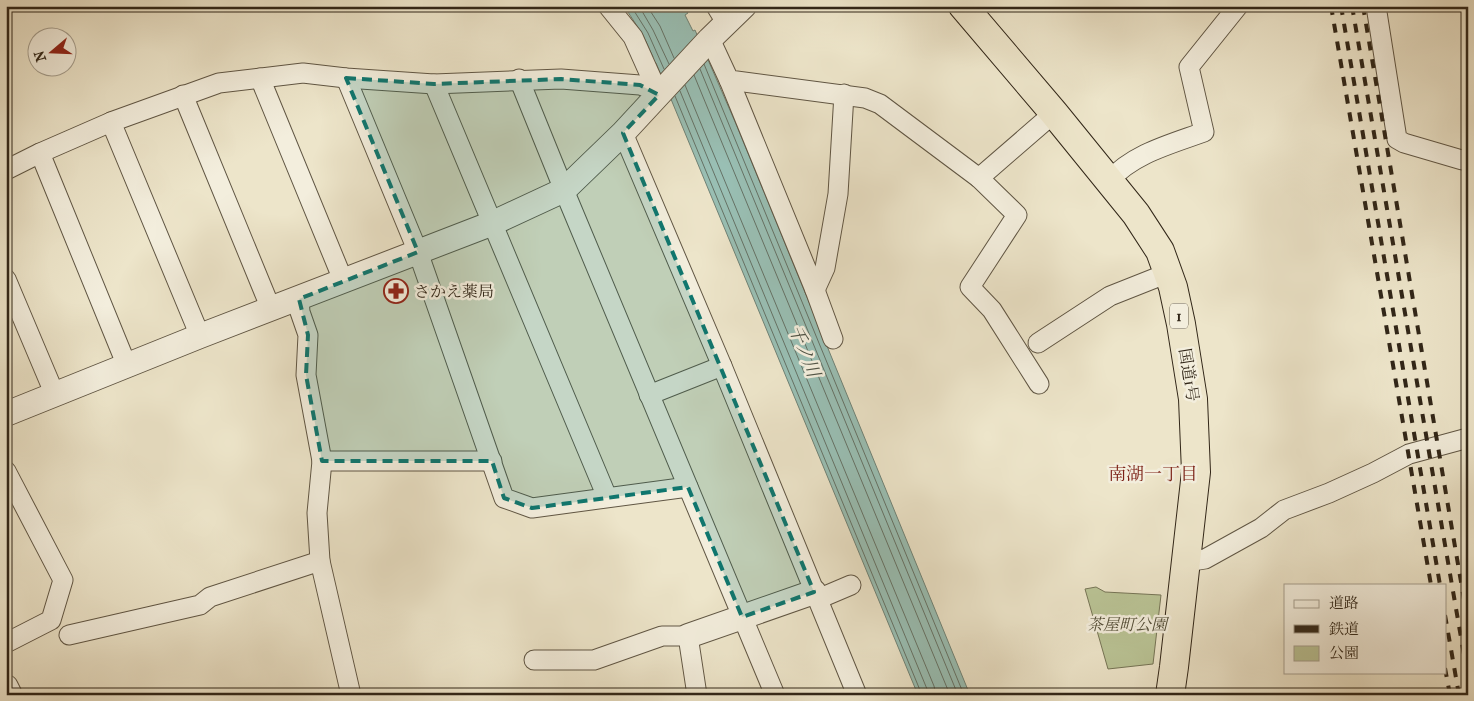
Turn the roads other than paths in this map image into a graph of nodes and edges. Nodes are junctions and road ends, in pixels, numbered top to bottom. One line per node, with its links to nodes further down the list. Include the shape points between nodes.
1 (608, 6): 14 (street, via 633,37)
2 (744, 6): 6 (street)
3 (963, 6): 15 (highway, 国道1号 / 1)
4 (1238, 6): 22 (street, via 1189,67 1204,132 1148,153 1118,170)
5 (1376, 6): 19 (street, via 1397,139)
6 (718, 23): 10 (street); 14 (street)
7 (260, 78): 8 (street, via 303,73); 13 (street, via 220,83); 28 (street)
8 (346, 78): 11 (street); 25 (street)
9 (520, 79): 11 (street); 14 (street, via 640,85); 23 (street)
10 (729, 80): 12 (street); 29 (street)
11 (434, 84): 24 (street)
12 (844, 94): 21 (street, via 880,104); 29 (street, via 838,194 825,268)
13 (183, 95): 16 (street); 31 (street)
14 (659, 95): 17 (street)
15 (1054, 113): 21 (street); 22 (highway, 国道1号 / 1)
16 (111, 122): 18 (street); 32 (street)
17 (623, 133): 23 (street); 36 (street)
18 (40, 153): 20 (street); 35 (street)
19 (1468, 160)
20 (6, 170)
21 (979, 178): 37 (street, via 1017,215 970,287 992,310)
22 (1109, 181): 26 (highway, 国道1号 / 1, via 1160,251)
23 (564, 190): 24 (street); 39 (street)
24 (493, 223): 25 (street); 46 (street)
25 (418, 252): 28 (street); 43 (street)
26 (1168, 273): 34 (street, via 1110,296); 48 (highway, 国道1号 / 1, via 1181,324 1195,419 1196,472)
27 (6, 279): 38 (street)
28 (343, 280): 30 (street)
29 (814, 290): 33 (street)
30 (299, 299): 31 (street); 42 (street, via 308,335 306,375)
31 (271, 309): 32 (street)
32 (200, 336): 35 (street)
33 (833, 339)
34 (1038, 344)
35 (127, 366): 38 (street)
36 (722, 366): 39 (street); 50 (street)
37 (1039, 384)
38 (55, 395): 40 (street)
39 (649, 395): 45 (street)
40 (6, 414)
41 (1468, 438): 48 (street, via 1409,454 1373,473 1284,510 1260,528 1204,560)
42 (322, 461): 43 (street); 47 (street, via 317,513)
43 (492, 461): 46 (street, via 504,498 532,508)
44 (6, 471): 54 (street, via 62,580 51,620)
45 (688, 487): 46 (street); 51 (street)
46 (607, 497)
47 (320, 561): 52 (street, via 210,597 200,605); 56 (street)
48 (1186, 562): 60 (highway, 国道1号 / 1)
49 (852, 585): 50 (street)
50 (816, 595): 51 (street); 59 (street)
51 (742, 617): 53 (street); 58 (street)
52 (69, 636)
53 (688, 636): 55 (street, via 662,636 594,660); 57 (street)
54 (6, 643)
55 (534, 660)
56 (351, 695)
57 (697, 695)
58 (775, 695)
59 (857, 695)
60 (1170, 695)

